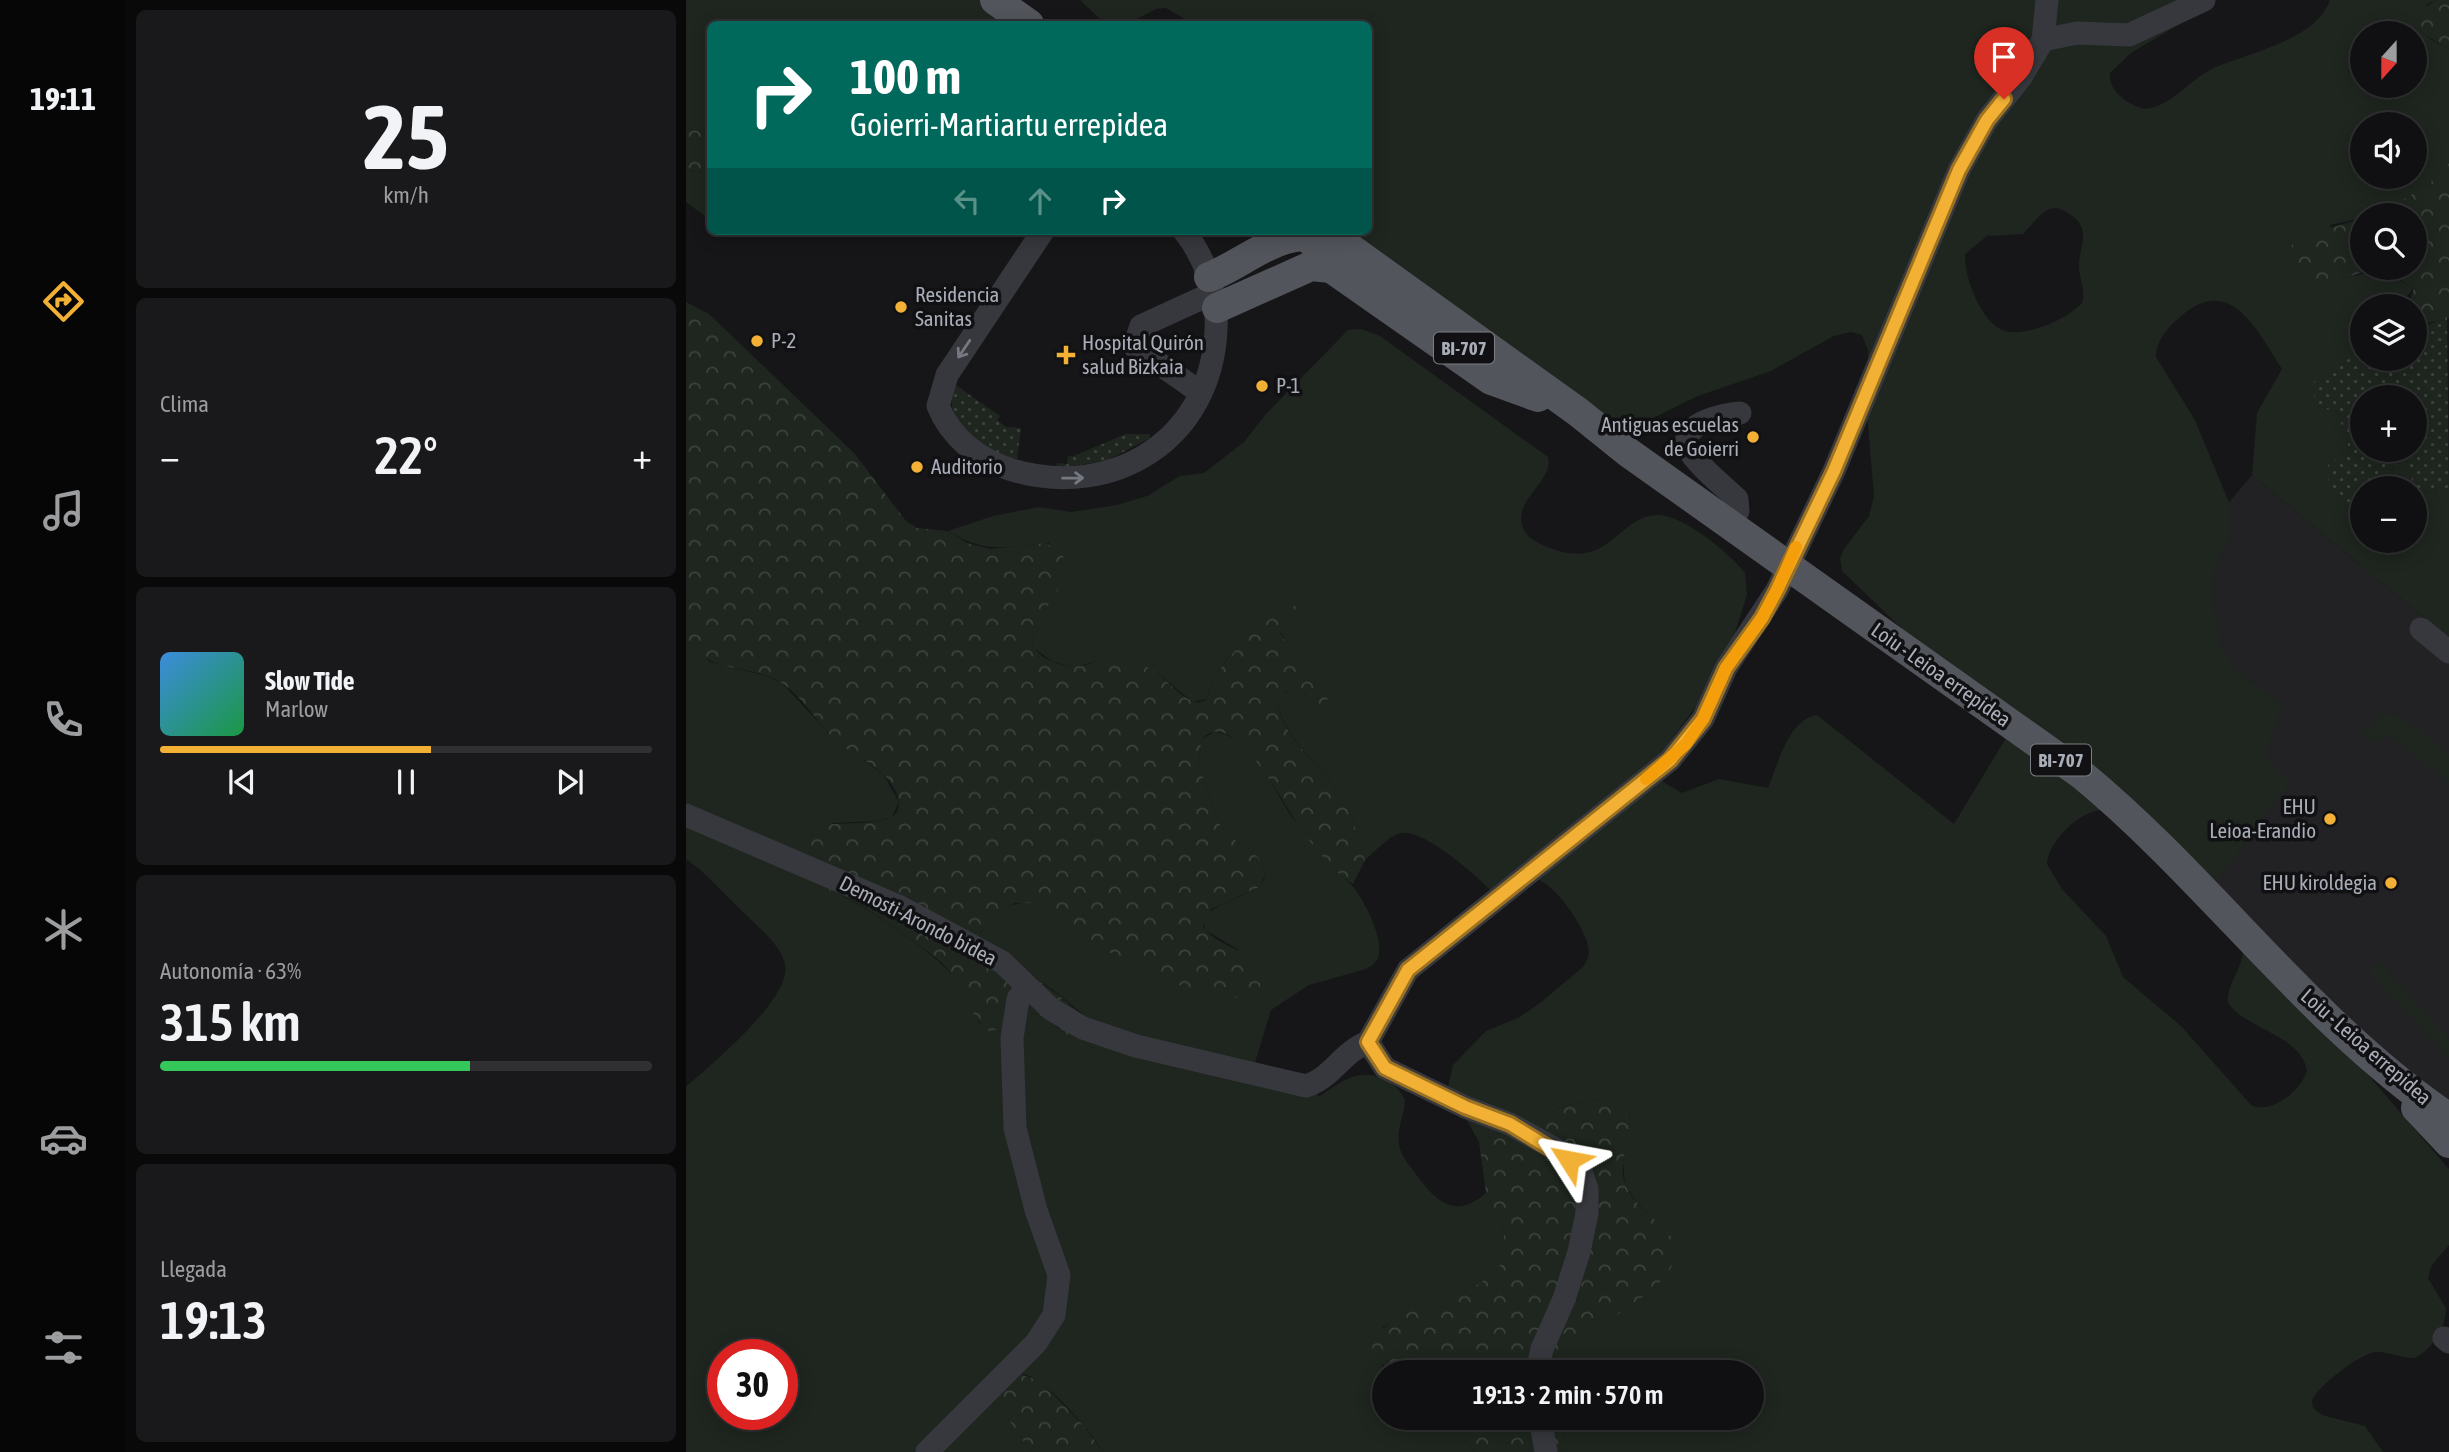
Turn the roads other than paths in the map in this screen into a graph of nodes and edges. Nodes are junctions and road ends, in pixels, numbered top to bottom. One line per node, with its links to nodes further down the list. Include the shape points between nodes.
1 (995, 0): 4 (main road)
2 (2047, 0): 5 (street)
3 (2204, 0): 5 (street, via 2129,35 2077,33)
4 (1025, 21)
5 (2043, 40): 19 (street, via 1987,120 1959,170 1834,471)
6 (1040, 235): 14 (street, one-way to 14, via 947,374 938,406 952,432 984,459 1030,475 1100,476 1150,453 1195,408)
7 (1186, 235): 13 (street)
8 (1302, 235): 11 (main road)
9 (1311, 235): 15 (main road, Loiu - Leioa errepidea / BI-707, via 1372,286)
10 (1313, 235): 17 (main road, Loiu - Leioa errepidea / BI-707, via 1417,307 1460,328)
11 (1254, 248): 12 (main road, via 1238,279); 13 (main road)
12 (1254, 292): 13 (main road); 15 (main road, via 1311,266 1331,268 1491,380)
13 (1213, 293): 14 (street, via 1215,352); 14 (street, via 1141,326 1134,346)
14 (1201, 393)
15 (1538, 397): 17 (main road, Loiu - Leioa errepidea / BI-707)
16 (1740, 413): 18 (street, via 1710,418 1693,429 1688,441 1690,452 1737,499 1738,511)
17 (1629, 453): 18 (main road, Loiu - Leioa errepidea / BI-707)
18 (1728, 524): 19 (main road, Loiu - Leioa errepidea / BI-707)
19 (1787, 565): 24 (street, via 1762,618 1726,668 1686,744 1408,970); 25 (main road, Loiu - Leioa errepidea / BI-707, via 2129,813)
20 (2421, 629): 21 (street)
21 (2449, 652)
22 (686, 815): 23 (street, Demosti-Arondo bidea, via 898,906 1002,962)
23 (1027, 988): 24 (street, Demosti-Arondo bidea, via 1083,1028 1136,1046 1306,1086 1321,1082 1353,1048); 30 (street, via 1018,999 1012,1038 1015,1128 1059,1275 1054,1315 1036,1343)
24 (1368, 1042): 28 (street, via 1385,1068 1510,1124 1557,1150 1580,1169 1587,1189 1587,1213 1579,1252)
25 (2374, 1061): 26 (main road, Loiu - Leioa errepidea / BI-707); 27 (main road)
26 (2449, 1118)
27 (2449, 1143)
28 (1540, 1360)
29 (1542, 1430): 31 (street)
30 (927, 1452)
31 (1546, 1452)

